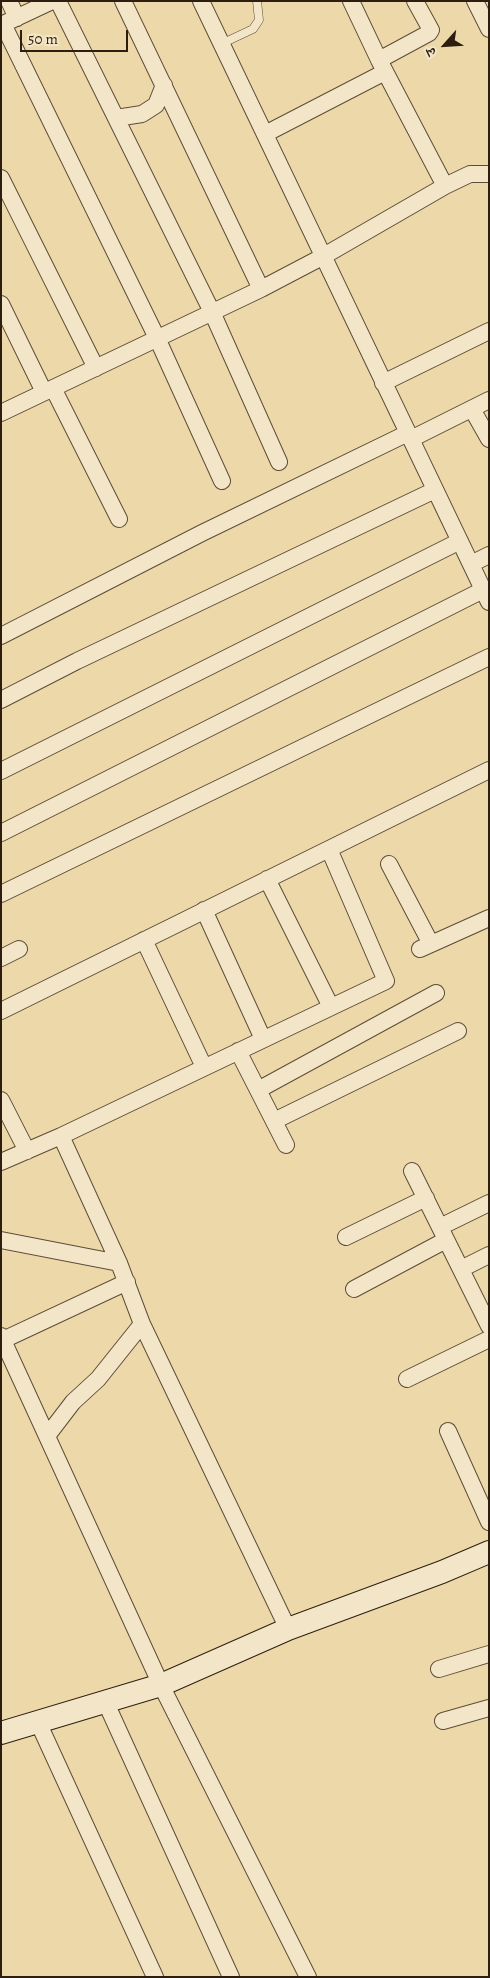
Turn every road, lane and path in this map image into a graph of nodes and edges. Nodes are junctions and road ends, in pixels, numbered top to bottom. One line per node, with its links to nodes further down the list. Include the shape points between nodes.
1 (9, 1): 10 (street)
2 (52, 1): 10 (street)
3 (58, 1): 15 (street)
4 (124, 1): 14 (street)
5 (201, 1): 12 (street)
6 (256, 1): 12 (lane, via 259,20 253,29)
7 (350, 1): 13 (street)
8 (415, 1): 13 (street, via 431,30)
9 (475, 1): 11 (street)
10 (7, 22): 25 (street)
11 (489, 29)
12 (221, 44): 16 (street)
13 (382, 66): 16 (street); 19 (street)
14 (164, 85): 15 (street, via 156,105 142,114); 21 (street)
15 (116, 118): 23 (street)
16 (265, 134): 20 (street)
17 (489, 174): 19 (street, via 470,174)
18 (1, 178): 26 (street)
19 (445, 186): 20 (street)
20 (322, 257): 21 (street); 27 (street)
21 (261, 289): 23 (street)
22 (1, 304): 28 (street)
23 (212, 312): 25 (street); 34 (street)
24 (489, 331): 27 (street)
25 (157, 338): 26 (street); 35 (street)
26 (96, 368): 28 (street)
27 (383, 383): 32 (street)
28 (49, 390): 31 (street); 37 (street)
29 (489, 400): 30 (street)
30 (472, 408): 32 (street); 33 (street)
31 (1, 413)
32 (409, 437): 36 (street); 42 (street, via 202,533)
33 (489, 439)
34 (279, 462)
35 (222, 480)
36 (435, 490): 38 (street); 44 (street)
37 (119, 519)
38 (460, 541): 40 (street); 46 (street)
39 (489, 555): 40 (street)
40 (471, 564): 41 (street)
41 (486, 596): 47 (street)
42 (1, 636)
43 (489, 657): 51 (street)
44 (1, 700)
45 (489, 770): 48 (street)
46 (1, 771)
47 (1, 833)
48 (329, 849): 50 (street); 58 (street, via 386,981)
49 (388, 864): 53 (street, via 426,947)
50 (267, 879): 52 (street); 58 (street)
51 (1, 894)
52 (204, 910): 54 (street); 61 (street)
53 (487, 924)
54 (144, 940): 59 (street); 63 (street)
55 (19, 949): 56 (street)
56 (1, 958)
57 (436, 993): 64 (street)
58 (331, 1007): 61 (street)
59 (1, 1010)
60 (458, 1031): 66 (street)
61 (263, 1039): 62 (street)
62 (238, 1051): 63 (street); 64 (street)
63 (204, 1067): 67 (street)
64 (258, 1090): 66 (street)
65 (1, 1100): 69 (street)
66 (274, 1121): 68 (street)
67 (61, 1136): 69 (street); 78 (street)
68 (286, 1145)
69 (27, 1151): 70 (street)
70 (1, 1162)
71 (412, 1171): 72 (street)
72 (426, 1198): 74 (street); 75 (street)
73 (489, 1203): 74 (street)
74 (443, 1234): 79 (street); 81 (street)
75 (346, 1237)
76 (1, 1240): 78 (street)
77 (489, 1255): 79 (street)
78 (119, 1263): 80 (street)
79 (461, 1269): 82 (street)
80 (127, 1282): 83 (street); 84 (street)
81 (354, 1288)
82 (486, 1315)
83 (142, 1324): 88 (street); 91 (street)
84 (2, 1338): 88 (street)
85 (489, 1339): 86 (street)
86 (406, 1379)
87 (448, 1431): 89 (street)
88 (47, 1436): 94 (street)
89 (489, 1522)
90 (489, 1552): 91 (street)
91 (288, 1629): 94 (street)
92 (489, 1654): 93 (street)
93 (439, 1669)
94 (161, 1685): 95 (street); 102 (street)
95 (106, 1703): 98 (street); 101 (street)
96 (489, 1708): 97 (street)
97 (443, 1721)
98 (38, 1722): 99 (street); 100 (street)
99 (1, 1733)
100 (155, 1977)
101 (230, 1977)
102 (308, 1977)

